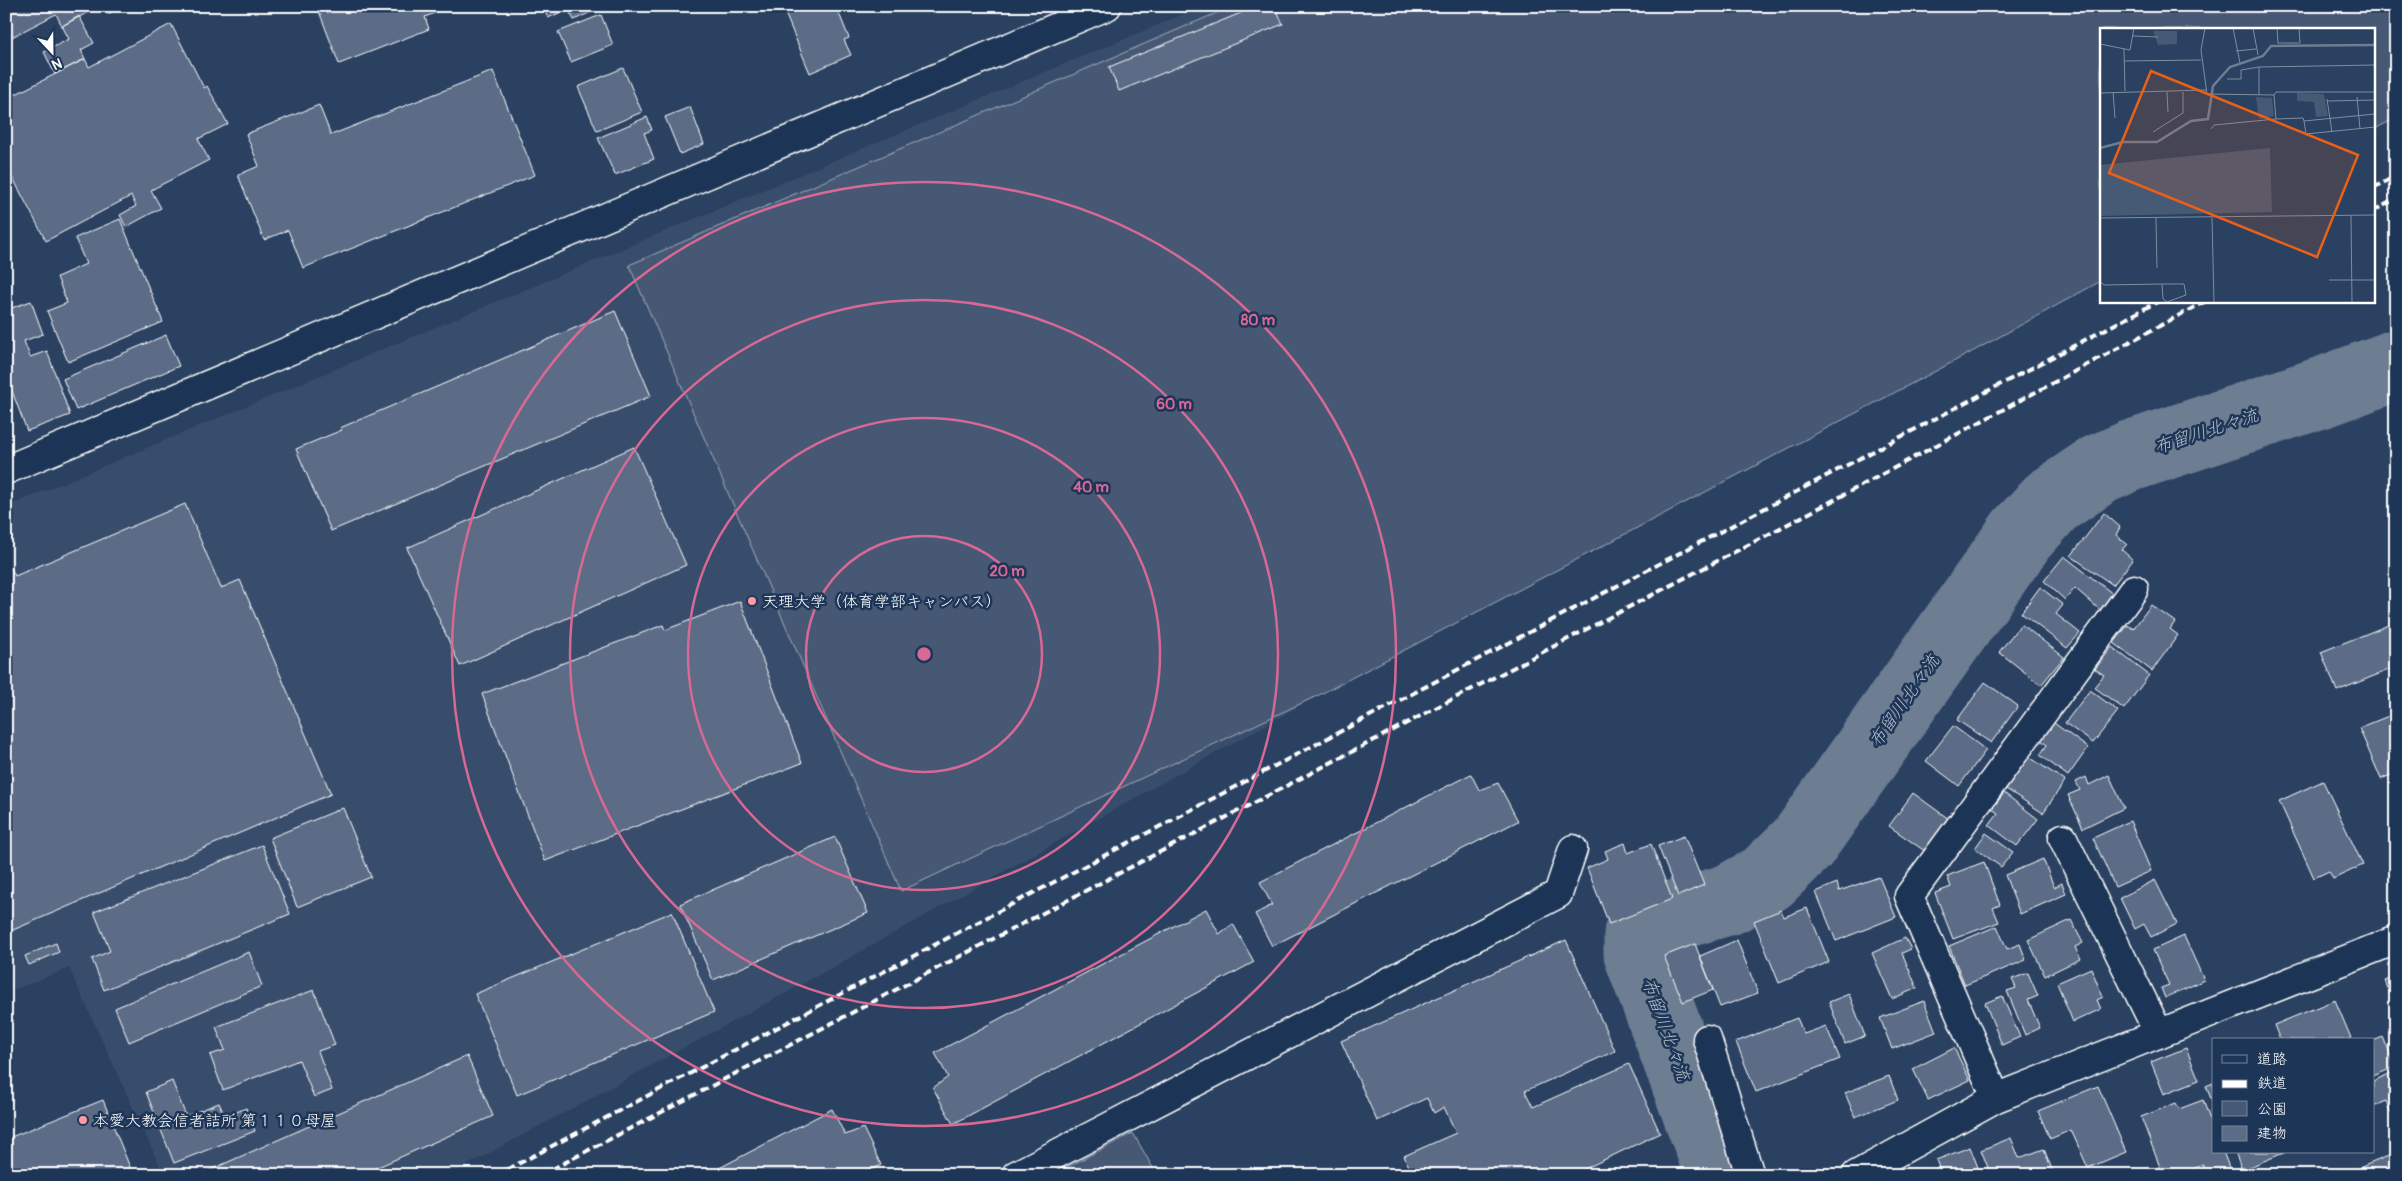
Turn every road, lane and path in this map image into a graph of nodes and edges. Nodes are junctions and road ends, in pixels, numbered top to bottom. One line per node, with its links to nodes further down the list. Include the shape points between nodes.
1 (1108, 6): 2 (street)
2 (6, 470)
3 (2134, 589): 9 (street, via 1909,896)
4 (2064, 838): 7 (street)
5 (1573, 849): 10 (street, via 1558,894)
6 (2396, 940): 7 (street)
7 (2159, 1034): 9 (street)
8 (1707, 1039): 11 (street)
9 (1996, 1098): 12 (street)
10 (1016, 1175)
11 (1750, 1175)
12 (1856, 1175)

